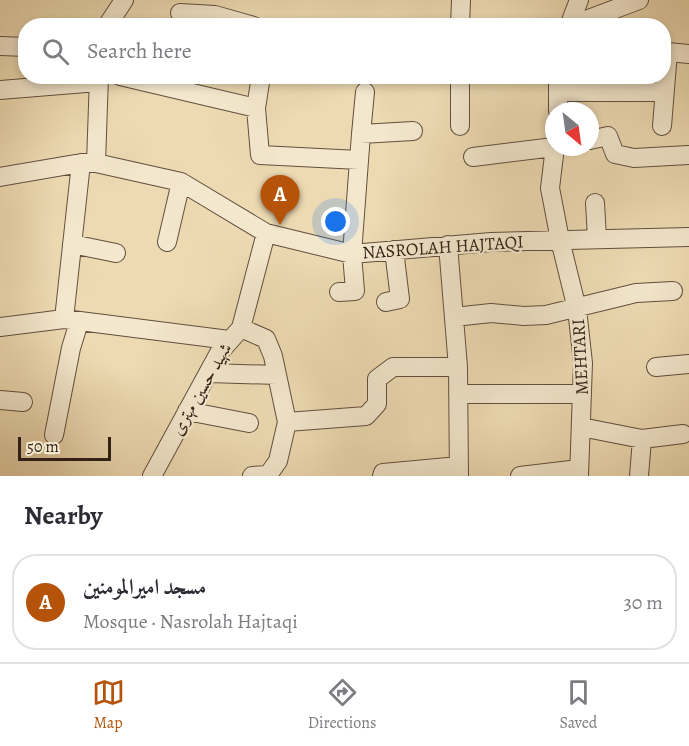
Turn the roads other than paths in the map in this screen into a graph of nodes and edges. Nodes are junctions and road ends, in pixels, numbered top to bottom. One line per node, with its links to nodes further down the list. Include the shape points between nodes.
1 (124, 0): 6 (street)
2 (461, 0): 8 (street)
3 (579, 0): 9 (street)
4 (639, 0): 10 (street)
5 (180, 13): 7 (street)
6 (112, 18)
7 (226, 18)
8 (460, 18)
9 (573, 18)
10 (591, 18)
11 (1, 46): 12 (street)
12 (18, 47)
13 (671, 52): 14 (street)
14 (689, 54)
15 (54, 84): 22 (street)
16 (98, 84): 37 (street)
17 (154, 84): 26 (street)
18 (260, 84): 26 (street)
19 (460, 84): 27 (street)
20 (559, 84): 24 (street); 25 (street)
21 (664, 84): 24 (street)
22 (0, 90)
23 (366, 92): 30 (street)
24 (663, 92): 28 (street)
25 (558, 102)
26 (256, 108): 36 (street, via 260,155)
27 (460, 126)
28 (662, 126)
29 (413, 131): 30 (street)
30 (361, 134): 36 (street)
31 (599, 138): 33 (street, via 608,136 615,154 634,159)
32 (545, 148): 34 (street)
33 (689, 155)
34 (473, 156)
35 (553, 156): 44 (street, MEHTARI, via 550,189)
36 (359, 160): 50 (street)
37 (88, 163): 38 (street, NASROLAH HAJTAQI); 39 (street, NASROLAH HAJTAQI); 46 (street)
38 (0, 177)
39 (181, 182): 41 (street, NASROLAH HAJTAQI); 45 (street)
40 (595, 203): 43 (street)
41 (266, 233): 50 (street, NASROLAH HAJTAQI); 58 (street, شهید حسین مهتری)
42 (689, 237): 43 (street, NASROLAH HAJTAQI)
43 (597, 238): 44 (street, NASROLAH HAJTAQI)
44 (560, 240): 47 (street, NASROLAH HAJTAQI); 54 (street, MEHTARI)
45 (167, 242)
46 (72, 244): 49 (street); 56 (street)
47 (448, 245): 48 (street, NASROLAH HAJTAQI); 55 (street)
48 (394, 250): 50 (street, NASROLAH HAJTAQI); 53 (street, via 400,299)
49 (116, 254)
50 (352, 254): 52 (street, via 355,291)
51 (673, 291): 54 (street, via 636,293)
52 (339, 292)
53 (386, 302)
54 (577, 309): 55 (street, via 546,315 490,313); 65 (street, MEHTARI)
55 (454, 317): 60 (street)
56 (71, 321): 57 (street); 58 (street); 73 (street, via 71,348)
57 (0, 327)
58 (235, 334): 62 (street, شهید حسین مهتری); 63 (street, via 266,339)
59 (689, 364): 61 (street)
60 (458, 367): 64 (street); 69 (street, via 393,367 377,379 377,404 366,416)
61 (656, 367)
62 (208, 374): 63 (street); 68 (street, شهید حسین مهتری)
63 (277, 375): 69 (street)
64 (458, 394): 65 (street); 75 (street)
65 (582, 394): 71 (street, MEHTARI)
66 (0, 400): 67 (street)
67 (23, 402)
68 (187, 411): 70 (street); 78 (street, شهید حسین مهتری)
69 (287, 422): 79 (street, via 278,461 268,475)
70 (249, 423)
71 (581, 427): 74 (street); 76 (street, MEHTARI)
72 (683, 434): 74 (street)
73 (54, 435)
74 (642, 439): 82 (street)
75 (459, 471): 77 (street)
76 (579, 472): 81 (street)
77 (383, 475): 80 (street)
78 (152, 476)
79 (252, 476)
80 (364, 476)
81 (520, 476)
82 (639, 476)

